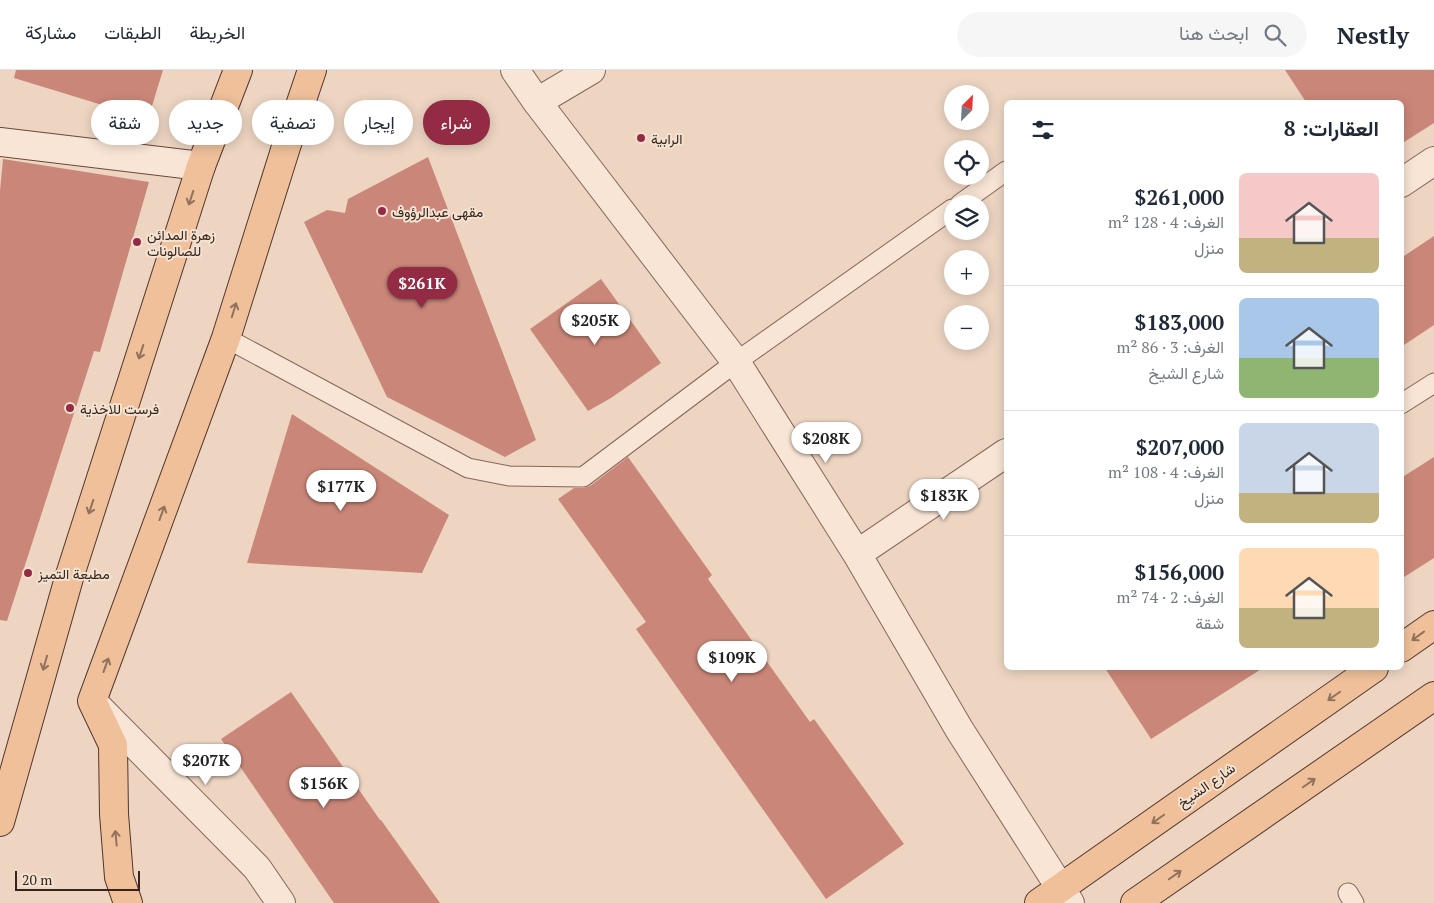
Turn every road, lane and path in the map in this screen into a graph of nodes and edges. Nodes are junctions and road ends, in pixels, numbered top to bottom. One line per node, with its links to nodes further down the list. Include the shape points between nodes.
1 (238, 70): 8 (main road)
2 (312, 70): 13 (main road, one-way to 2)
3 (515, 70): 5 (street)
4 (591, 70): 5 (street)
5 (537, 102): 14 (street)
6 (0, 142): 8 (street)
7 (1434, 161): 10 (street)
8 (201, 166): 24 (main road, one-way to 24, via 69,578)
9 (1004, 172): 11 (lane)
10 (1404, 181)
11 (973, 195)
12 (944, 215): 14 (lane)
13 (226, 338): 14 (lane, via 468,468 509,476 583,477); 23 (main road, one-way to 13)
14 (736, 362): 18 (street)
15 (1434, 384): 16 (lane)
16 (1404, 402)
17 (1004, 454): 18 (street)
18 (857, 554): 26 (street)
19 (1434, 625): 20 (main road, one-way to 20)
20 (1404, 646)
21 (1371, 670): 26 (main road, شارع الشيخ, one-way to 26)
22 (1434, 696): 30 (main road, one-way to 22)
23 (92, 701): 25 (main road, one-way to 23, via 113,745); 29 (street, via 257,868)
24 (0, 822)
25 (119, 877): 27 (main road); 28 (main road)
26 (1057, 898)
27 (114, 903)
28 (128, 903)
29 (281, 903)
30 (1135, 903)

